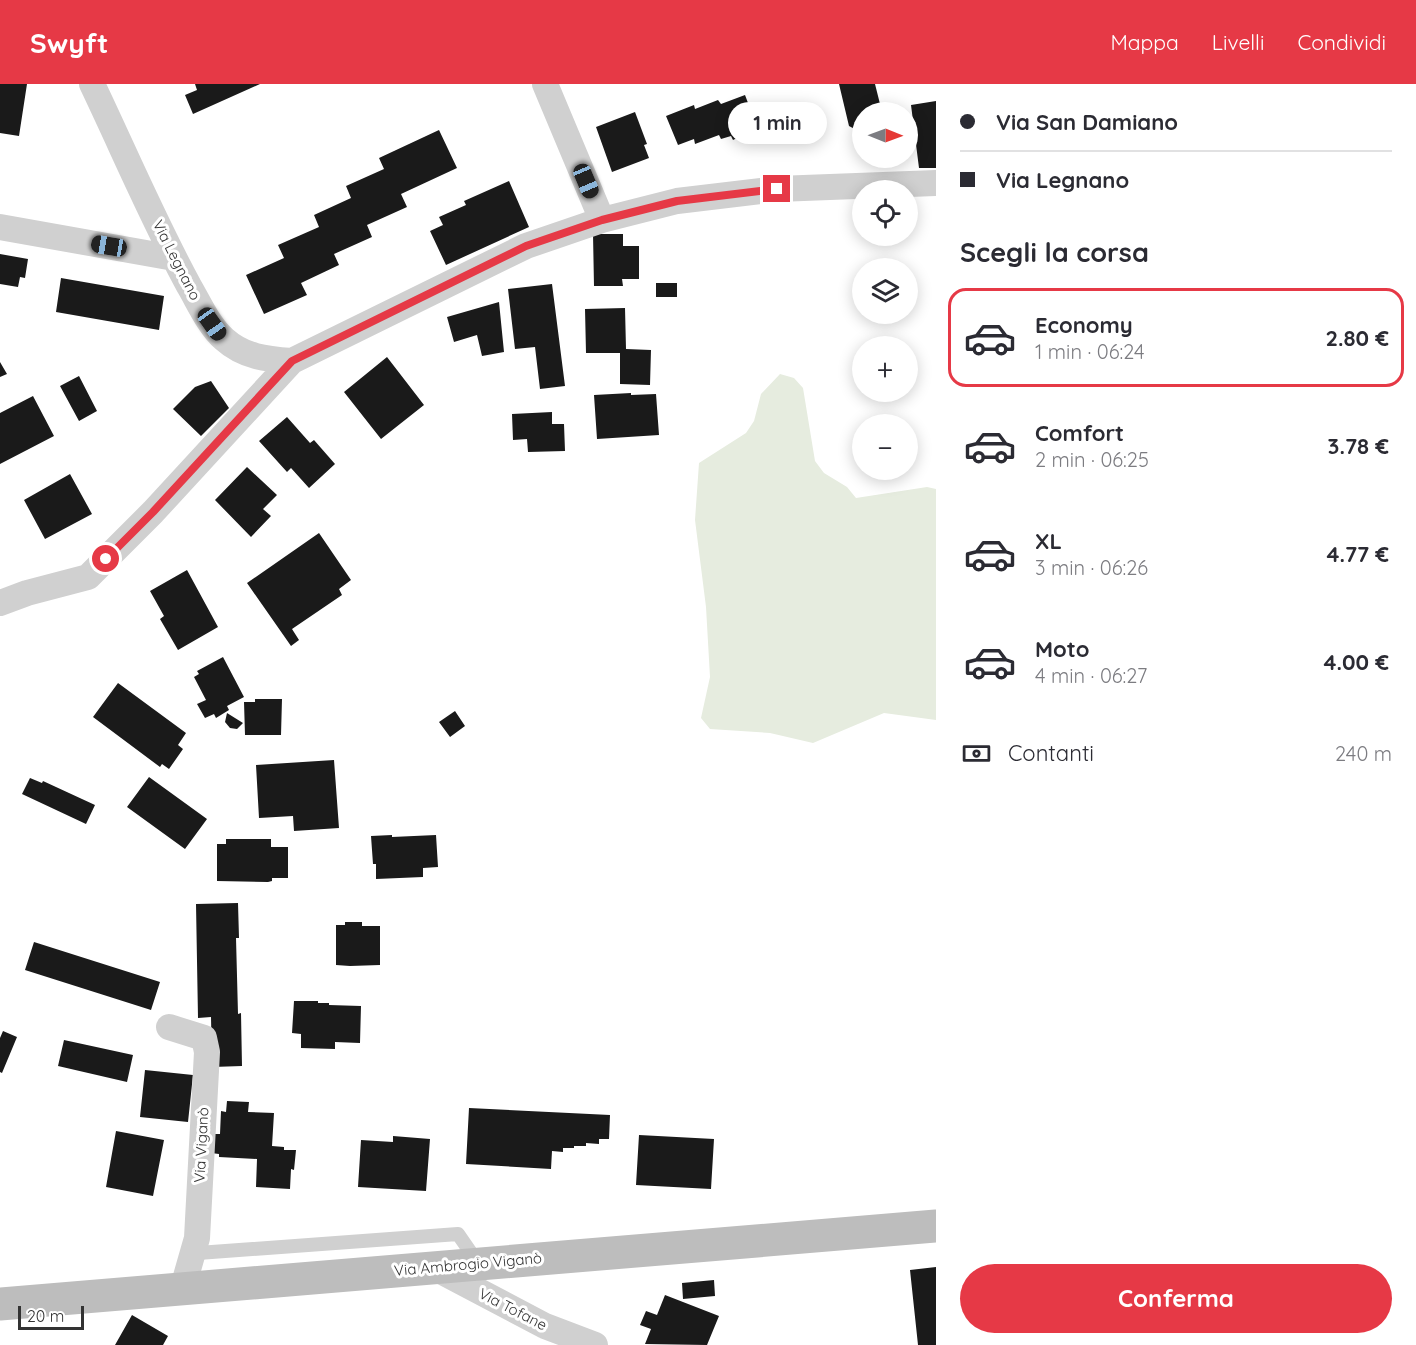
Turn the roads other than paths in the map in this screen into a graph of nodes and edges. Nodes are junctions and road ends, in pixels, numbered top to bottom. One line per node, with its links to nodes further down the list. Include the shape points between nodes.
1 (92, 84): 6 (street, Via Legnano)
2 (545, 84): 4 (street)
3 (936, 183): 4 (street, Via Legnano, via 777,189 677,201)
4 (602, 220): 7 (street, Via Legnano, via 526,246)
5 (0, 227): 6 (street)
6 (174, 258): 7 (street, Via Legnano, via 222,338 241,352 262,359)
7 (292, 361): 8 (street, via 88,578)
8 (0, 603)
9 (169, 1027): 13 (street, Via Viganò, via 204,1038 207,1052 197,1238)
10 (936, 1226): 11 (main road, Via Ambrogio Viganò)
11 (478, 1263): 12 (main road, Via Ambrogio Viganò); 13 (lane, via 458,1234 198,1252)
12 (433, 1267): 13 (main road, Via Ambrogio Viganò); 15 (street, Via Tofane, via 545,1326)
13 (183, 1287): 14 (main road, Via Ambrogio Viganò)
14 (0, 1304)
15 (595, 1345)

